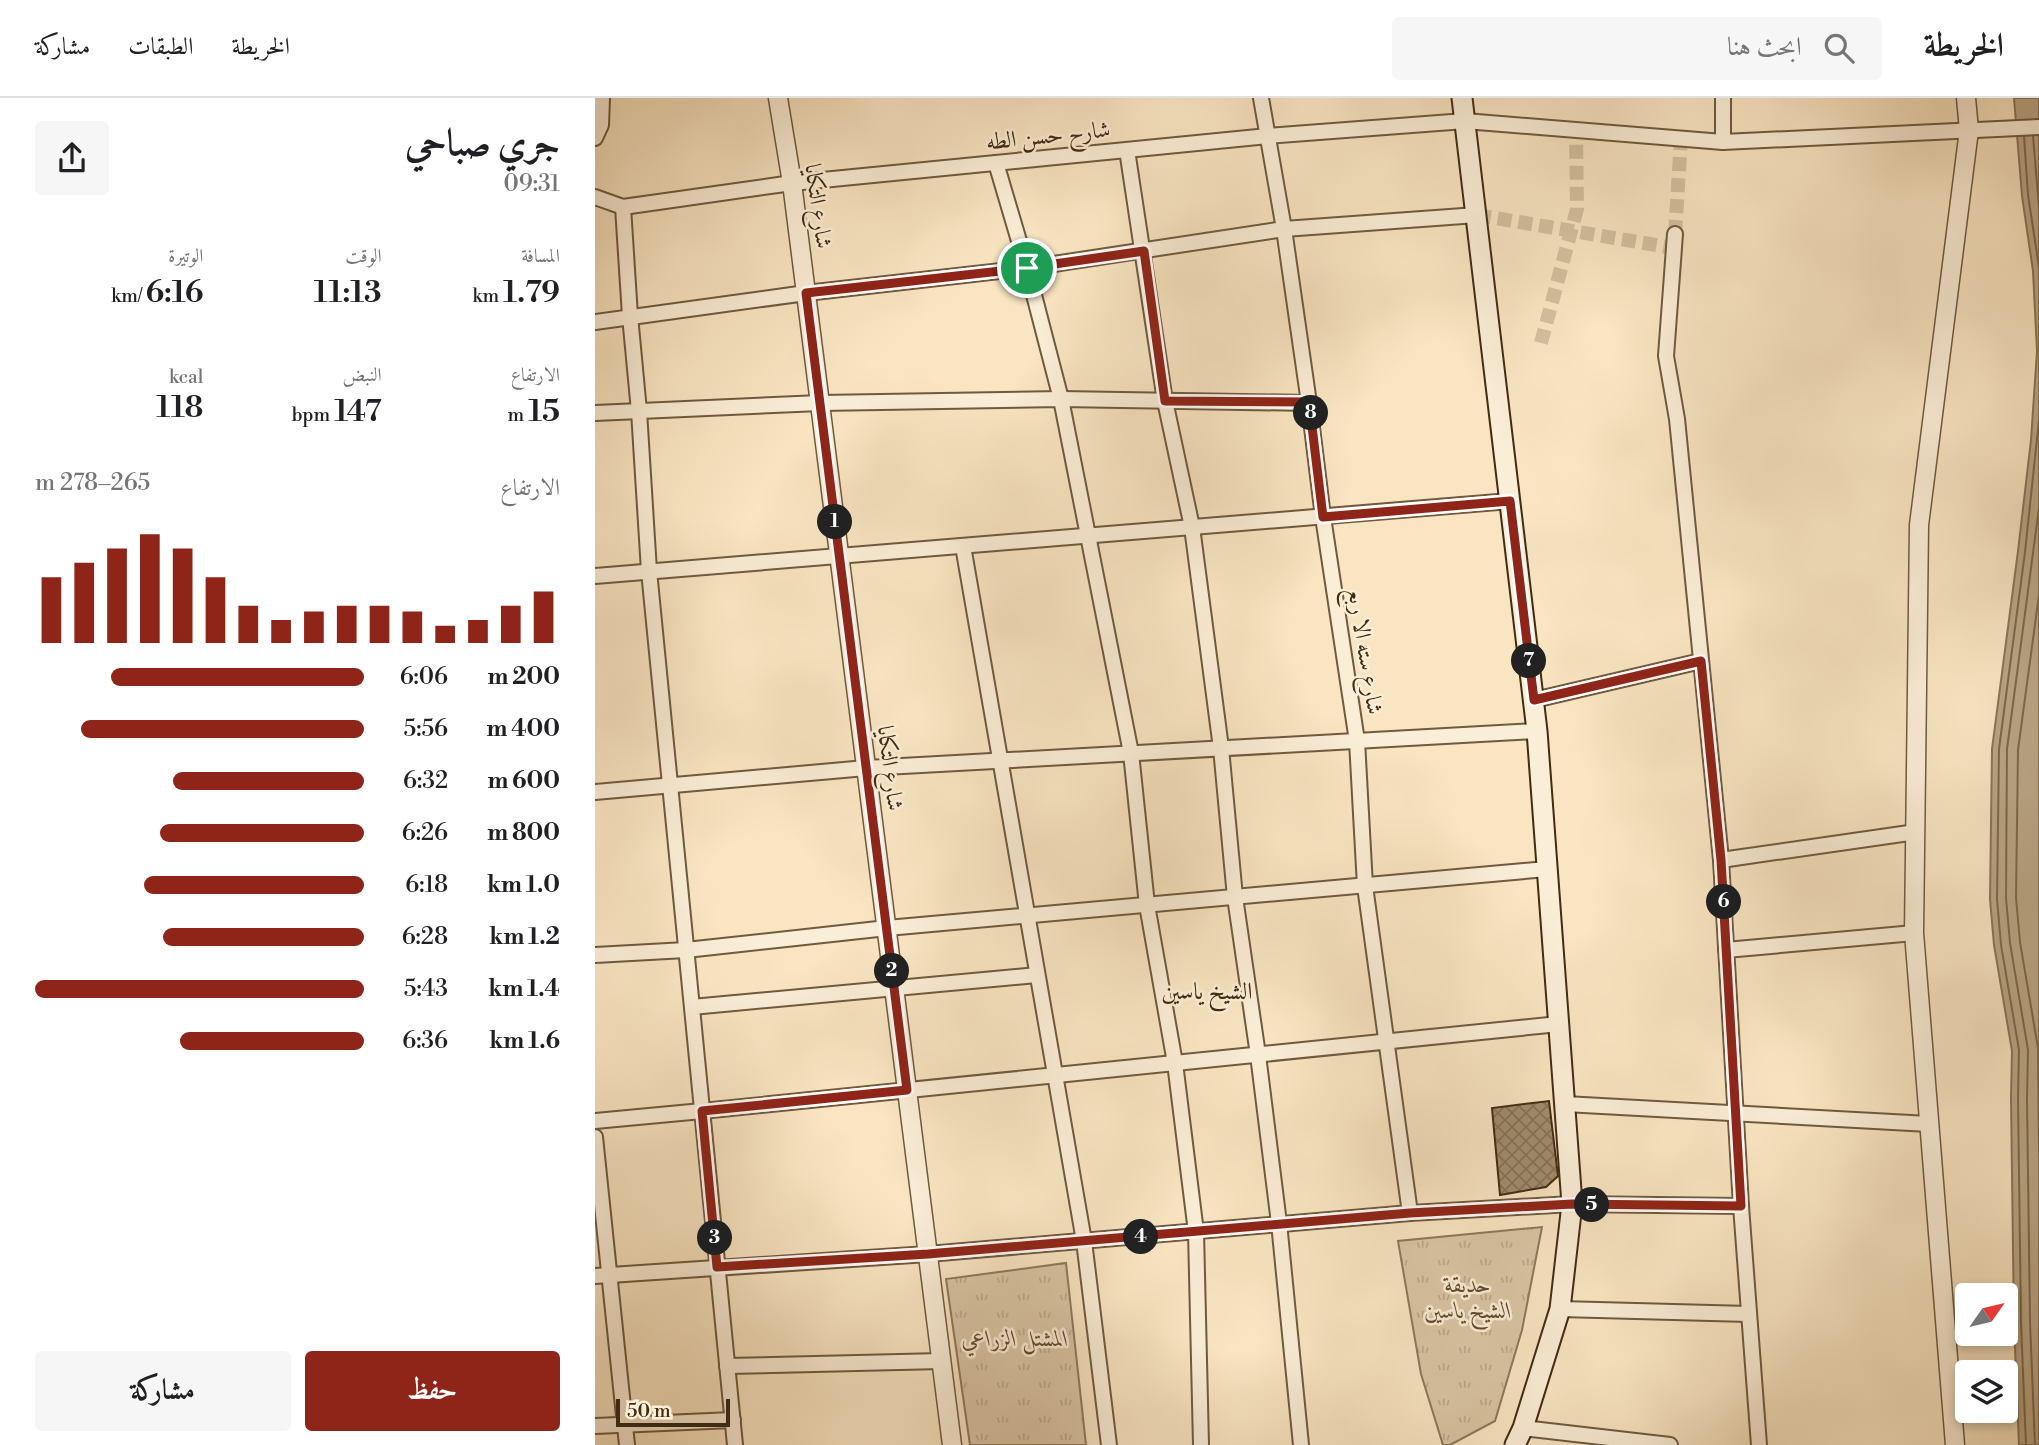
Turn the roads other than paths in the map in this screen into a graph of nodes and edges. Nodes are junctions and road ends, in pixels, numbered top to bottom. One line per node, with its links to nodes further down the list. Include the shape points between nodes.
1 (602, 98): 11 (street, via 601,125)
2 (778, 98): 15 (street, شارع التكايا)
3 (1261, 98): 10 (street, شارع سته الا ربع)
4 (1462, 98): 7 (main road)
5 (1723, 98): 12 (street)
6 (1966, 98): 9 (street)
7 (1465, 121): 10 (street, شارح حسن الطه); 12 (street, شارح حسن الطه); 18 (main road)
8 (2039, 127): 9 (street, شارح حسن الطه)
9 (1969, 130): 12 (street, شارح حسن الطه); 50 (street, via 1919,525)
10 (1268, 136): 13 (street, شارح حسن الطه); 19 (street, شارع سته الا ربع)
11 (595, 138)
12 (1723, 142)
13 (1127, 150): 14 (street, شارح حسن الطه); 21 (street)
14 (996, 163): 15 (street, شارح حسن الطه); 22 (street)
15 (792, 183): 17 (street, شارح حسن الطه); 23 (street, شارع التكايا)
16 (595, 197): 17 (street, شارح حسن الطه)
17 (623, 207): 24 (street)
18 (1476, 215): 19 (street); 32 (main road)
19 (1284, 229): 21 (street); 28 (street, شارع سته الا ربع)
20 (1675, 234): 40 (street, via 1667,356)
21 (1144, 251): 22 (street); 27 (street)
22 (1027, 268): 23 (street); 26 (street)
23 (806, 293): 24 (street); 29 (street, شارع التكايا)
24 (630, 316): 25 (street); 30 (street)
25 (595, 322)
26 (1061, 399): 27 (street); 29 (street); 35 (street)
27 (1165, 401): 28 (street); 34 (street)
28 (1309, 402): 33 (street, شارع سته الا ربع)
29 (820, 403): 30 (street); 37 (street, شارع التكايا)
30 (639, 411): 31 (street); 38 (street)
31 (595, 412)
32 (1510, 501): 33 (street); 41 (main road)
33 (1323, 517): 34 (street); 43 (street, شارع سته الا ربع)
34 (1192, 527): 35 (street); 44 (street)
35 (1089, 536): 36 (street); 45 (street)
36 (963, 546): 37 (street); 46 (street)
37 (839, 556): 38 (street); 47 (street, شارع التكايا)
38 (649, 571): 39 (street); 48 (street)
39 (595, 576)
40 (1701, 661): 41 (street); 51 (street)
41 (1534, 700): 42 (main road)
42 (1537, 731): 43 (street); 52 (main road)
43 (1357, 741): 44 (street); 53 (street, شارع سته الا ربع)
44 (1221, 748): 45 (street); 54 (street)
45 (1131, 753): 46 (street); 55 (street)
46 (999, 761): 47 (street); 56 (street)
47 (866, 768): 48 (street); 57 (street, شارع التكايا)
48 (670, 785): 49 (street); 59 (street)
49 (595, 792)
50 (1916, 832): 51 (street); 58 (street)
51 (1721, 860): 60 (street)
52 (1547, 869): 53 (street); 65 (main road)
53 (1365, 886): 54 (street); 66 (street, شارع سته الا ربع)
54 (1235, 897): 55 (street); 67 (street)
55 (1147, 905): 56 (street); 68 (street)
56 (1026, 915): 57 (street); 62 (street)
57 (887, 928): 59 (street); 63 (street, شارع التكايا)
58 (1914, 933): 60 (street); 75 (street)
59 (686, 950): 61 (street); 64 (street)
60 (1726, 950): 73 (street)
61 (595, 955)
62 (1037, 975): 63 (street); 69 (street)
63 (894, 988): 64 (street); 70 (street, شارع التكايا)
64 (692, 1007): 72 (street)
65 (1559, 1024): 66 (street); 71 (main road)
66 (1386, 1042): 67 (street); 79 (street, شارع سته الا ربع)
67 (1258, 1055): 68 (street); 80 (street)
68 (1175, 1063): 69 (street); 81 (street)
69 (1054, 1075): 70 (street); 82 (street)
70 (907, 1090): 72 (street); 83 (street, شارع التكايا)
71 (1565, 1104): 73 (street); 77 (main road)
72 (702, 1111): 74 (street); 84 (street)
73 (1736, 1113): 75 (street); 78 (street)
74 (595, 1121)
75 (1929, 1124): 102 (street)
76 (595, 1137): 85 (street)
77 (1572, 1204): 78 (street); 79 (street); 86 (main road)
78 (1741, 1206): 87 (street)
79 (1410, 1213): 80 (street)
80 (1279, 1223): 81 (street); 99 (street)
81 (1196, 1232): 82 (street); 98 (street)
82 (1084, 1241): 83 (street); 97 (street)
83 (928, 1254): 84 (street); 88 (street, شارع التكايا)
84 (717, 1267): 85 (street); 89 (street)
85 (602, 1276): 91 (street)
86 (1560, 1309): 87 (street); 93 (main road)
87 (1749, 1314): 101 (street)
88 (942, 1361): 89 (street); 96 (street, شارع التكايا)
89 (727, 1366): 90 (street)
90 (733, 1420): 91 (street); 95 (street)
91 (625, 1424): 92 (street); 94 (street)
92 (595, 1426)
93 (1519, 1436): 100 (street)
94 (627, 1445)
95 (735, 1445)
96 (953, 1445)
97 (1109, 1445)
98 (1201, 1445)
99 (1301, 1445)
100 (1670, 1445)
101 (1759, 1445)
102 (1955, 1445)

